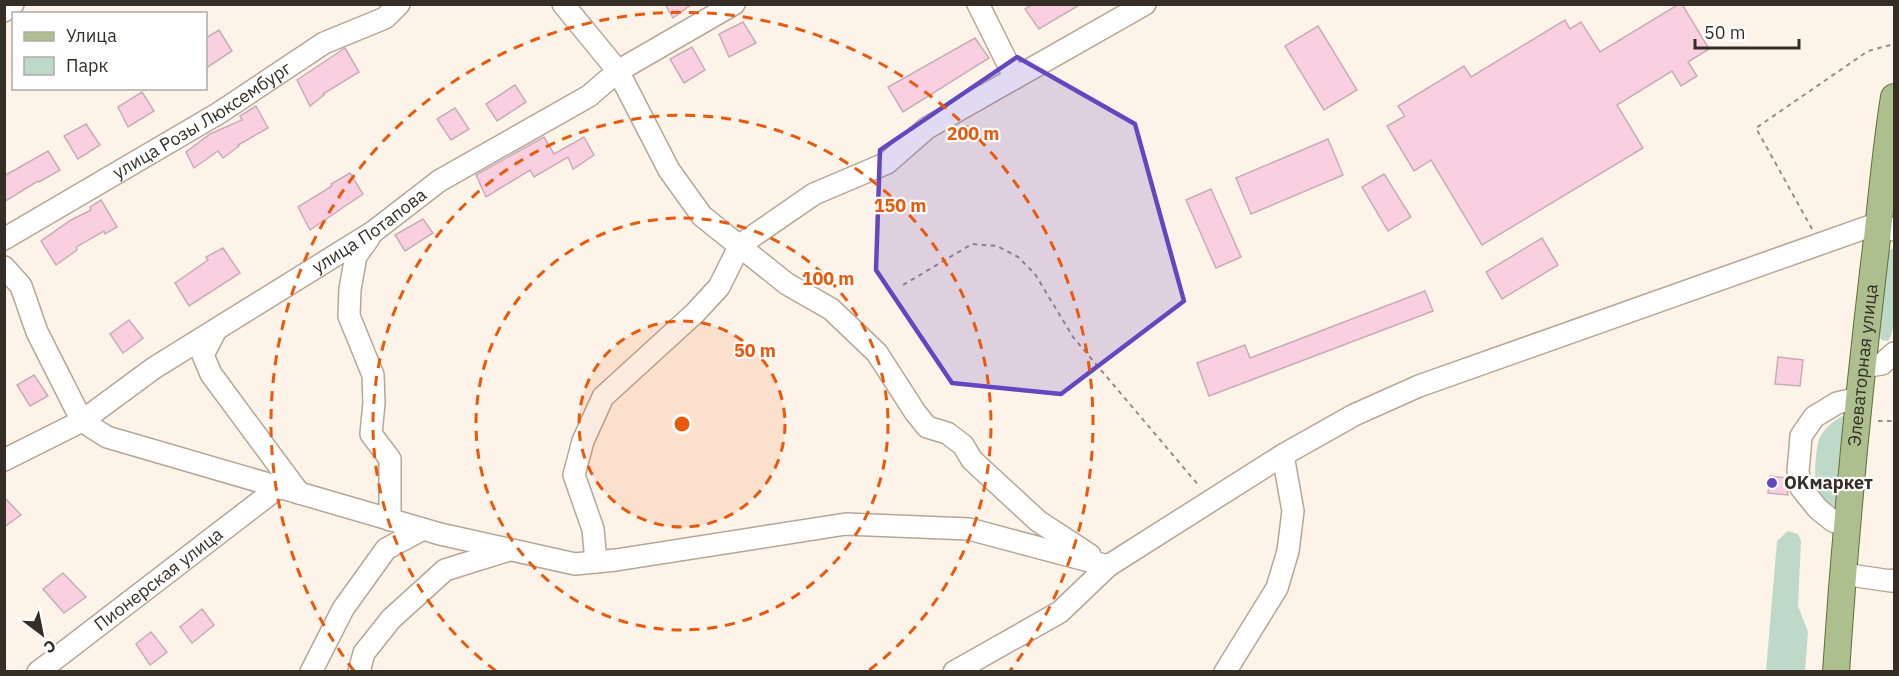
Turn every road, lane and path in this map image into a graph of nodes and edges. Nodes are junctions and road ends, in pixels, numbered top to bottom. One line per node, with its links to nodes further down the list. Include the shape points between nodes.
1 (13, 4): 7 (street)
2 (399, 4): 14 (street, улица Розы Люксембург, via 385,18 324,44 219,113)
3 (563, 4): 9 (street)
4 (734, 4): 9 (street, улица Потапова)
5 (978, 4): 10 (street)
6 (1145, 4): 10 (street)
7 (4, 11)
8 (1894, 45): 15 (path, via 1868,51 1756,128)
9 (618, 71): 13 (street, улица Потапова, via 589,96 439,181); 16 (street, via 669,170 702,216)
10 (1015, 78): 16 (street, via 927,128 888,162 814,194)
11 (1894, 97): 12 (main road, Элеваторная улица, via 1886,144)
12 (1887, 226): 15 (street); 21 (main road, Элеваторная улица)
13 (373, 232): 19 (street, улица Потапова); 28 (street, via 356,256 349,316 373,375 371,434 390,459)
14 (4, 239)
15 (1820, 244): 24 (street, via 1419,386 1354,415)
16 (740, 245): 32 (street, via 719,287 603,397 583,441 574,475 593,529); 33 (street, via 787,284 831,309 877,353 927,426 946,433 963,446 972,460 1038,521)
17 (4, 267): 23 (street, via 21,286 37,332)
18 (903, 285): 27 (path, via 972,244 997,246 1018,257 1035,274 1073,337)
19 (216, 329): 23 (street, улица Потапова); 26 (street, via 203,355 211,374)
20 (1894, 346): 21 (street)
21 (1880, 361): 22 (main road, Элеваторная улица)
22 (1859, 398): 29 (main road, Элеваторная улица); 29 (street, via 1837,403 1814,417 1801,436 1801,488 1818,509)
23 (82, 421): 25 (street, улица Потапова); 26 (street, via 107,437)
24 (1283, 455): 27 (street); 40 (street, via 1293,511 1288,551 1277,588)
25 (4, 460)
26 (289, 490): 28 (street); 36 (street, Пионерская улица)
27 (1211, 501): 33 (street)
28 (390, 520): 30 (street)
29 (1846, 526): 34 (main road, Элеваторная улица)
30 (423, 529): 31 (street); 37 (street, via 386,549 342,609)
31 (509, 550): 32 (street, via 575,564); 38 (street, via 445,570 391,619 364,652)
32 (596, 562): 33 (street, via 846,524 969,529)
33 (1108, 566): 39 (street, via 1060,612)
34 (1843, 574): 35 (street); 41 (main road, Элеваторная улица)
35 (1894, 580)
36 (38, 672)
37 (311, 672)
38 (359, 672)
39 (954, 672)
40 (1225, 672)
41 (1836, 672)

